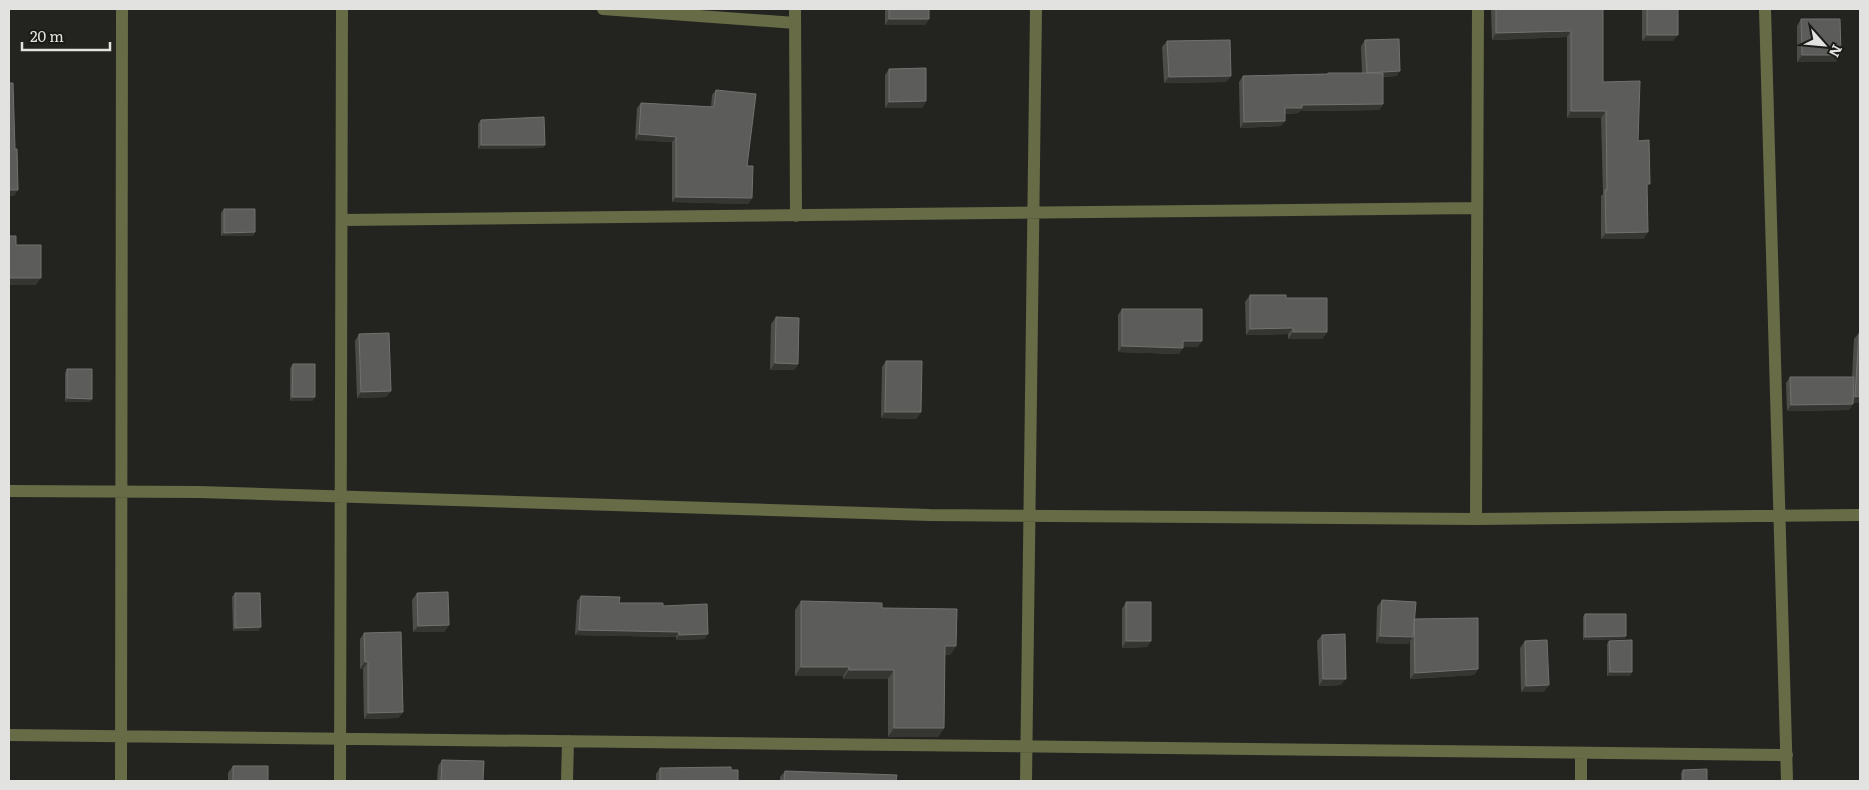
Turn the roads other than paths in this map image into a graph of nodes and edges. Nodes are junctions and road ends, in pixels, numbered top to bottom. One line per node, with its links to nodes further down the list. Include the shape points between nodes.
1 (122, 9): 14 (street)
2 (342, 9): 12 (street)
3 (603, 9): 8 (street)
4 (795, 9): 8 (street)
5 (1036, 9): 10 (street)
6 (1478, 9): 9 (street)
7 (1765, 9): 16 (street)
8 (795, 23): 11 (street)
9 (1477, 208): 10 (street); 19 (street)
10 (1033, 213): 11 (street); 18 (street)
11 (796, 216): 12 (street)
12 (342, 220): 15 (street)
13 (9, 491): 14 (street)
14 (121, 491): 15 (street); 21 (street)
15 (342, 496): 18 (street, via 930,516); 22 (street)
16 (1780, 515): 17 (street); 19 (street); 26 (street)
17 (1860, 515)
18 (1029, 516): 19 (street); 24 (street)
19 (1476, 520)
20 (9, 735): 21 (street)
21 (121, 737): 22 (street); 27 (street)
22 (341, 739): 23 (street); 28 (street)
23 (568, 742): 24 (street); 29 (street)
24 (1026, 747): 25 (street); 30 (street)
25 (1581, 753): 26 (street); 31 (street)
26 (1787, 755): 32 (street)
27 (121, 781)
28 (340, 781)
29 (567, 781)
30 (1026, 781)
31 (1581, 781)
32 (1788, 781)

